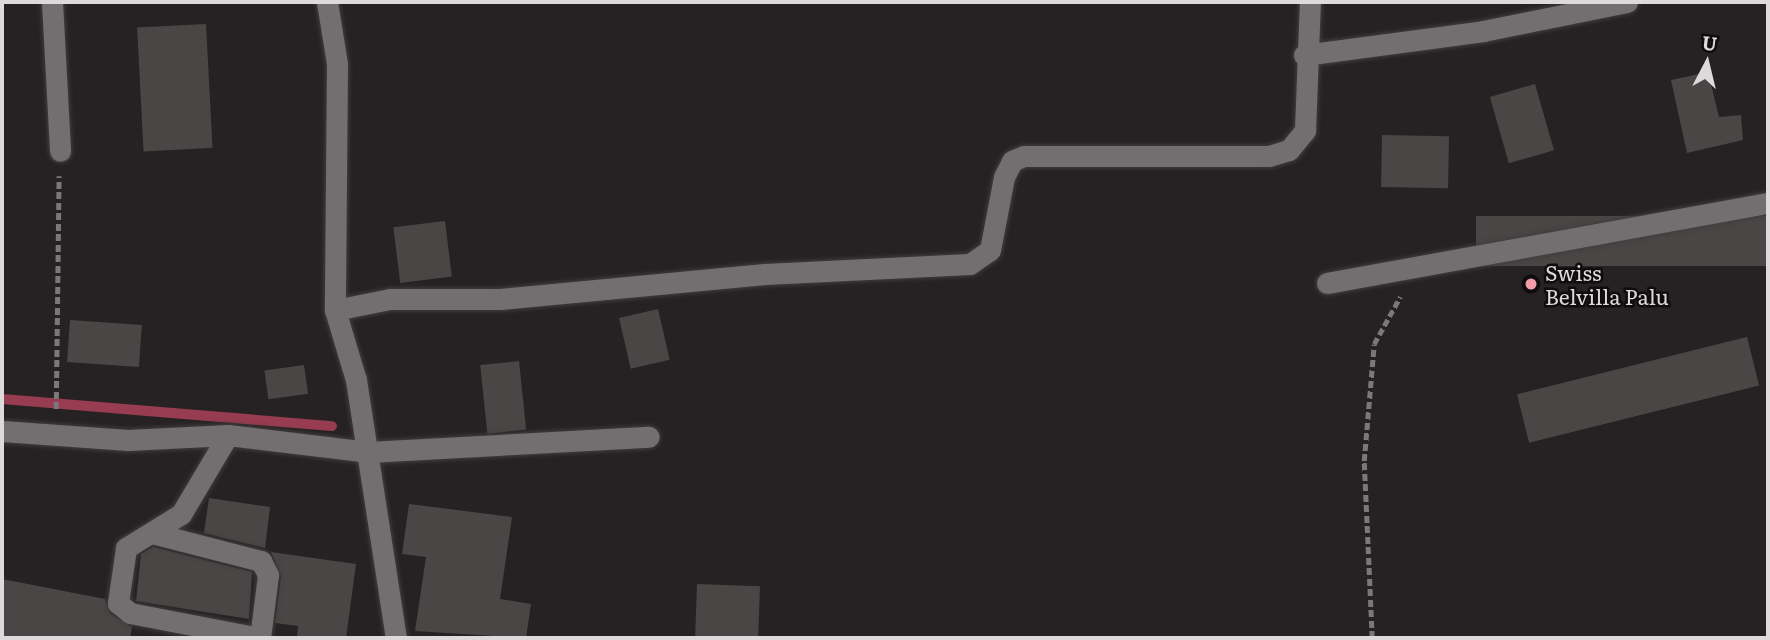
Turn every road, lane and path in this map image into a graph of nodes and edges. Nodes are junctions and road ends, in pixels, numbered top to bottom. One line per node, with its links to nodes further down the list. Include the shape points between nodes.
1 (52, 2): 6 (street)
2 (327, 2): 10 (street, via 337,65)
3 (1310, 2): 5 (street)
4 (1627, 2): 5 (street, via 1483,32)
5 (1304, 55): 10 (street, via 1305,130 1289,150 1269,156 1024,156 1012,161 1004,177 990,250 970,264 626,284 499,299 390,299)
6 (60, 151): 12 (path)
7 (1768, 203): 8 (street)
8 (1418, 266): 9 (street); 19 (path, via 1374,344 1364,461)
9 (1327, 283)
10 (335, 310): 15 (street)
11 (2, 431): 12 (street)
12 (56, 435): 13 (street, via 128,440)
13 (228, 435): 15 (street); 16 (street, via 181,514)
14 (649, 437): 15 (street)
15 (368, 452): 18 (street)
16 (152, 533): 17 (street, via 261,561 268,575); 17 (street, via 126,548 121,608)
17 (260, 638)
18 (396, 638)
19 (1372, 638)

